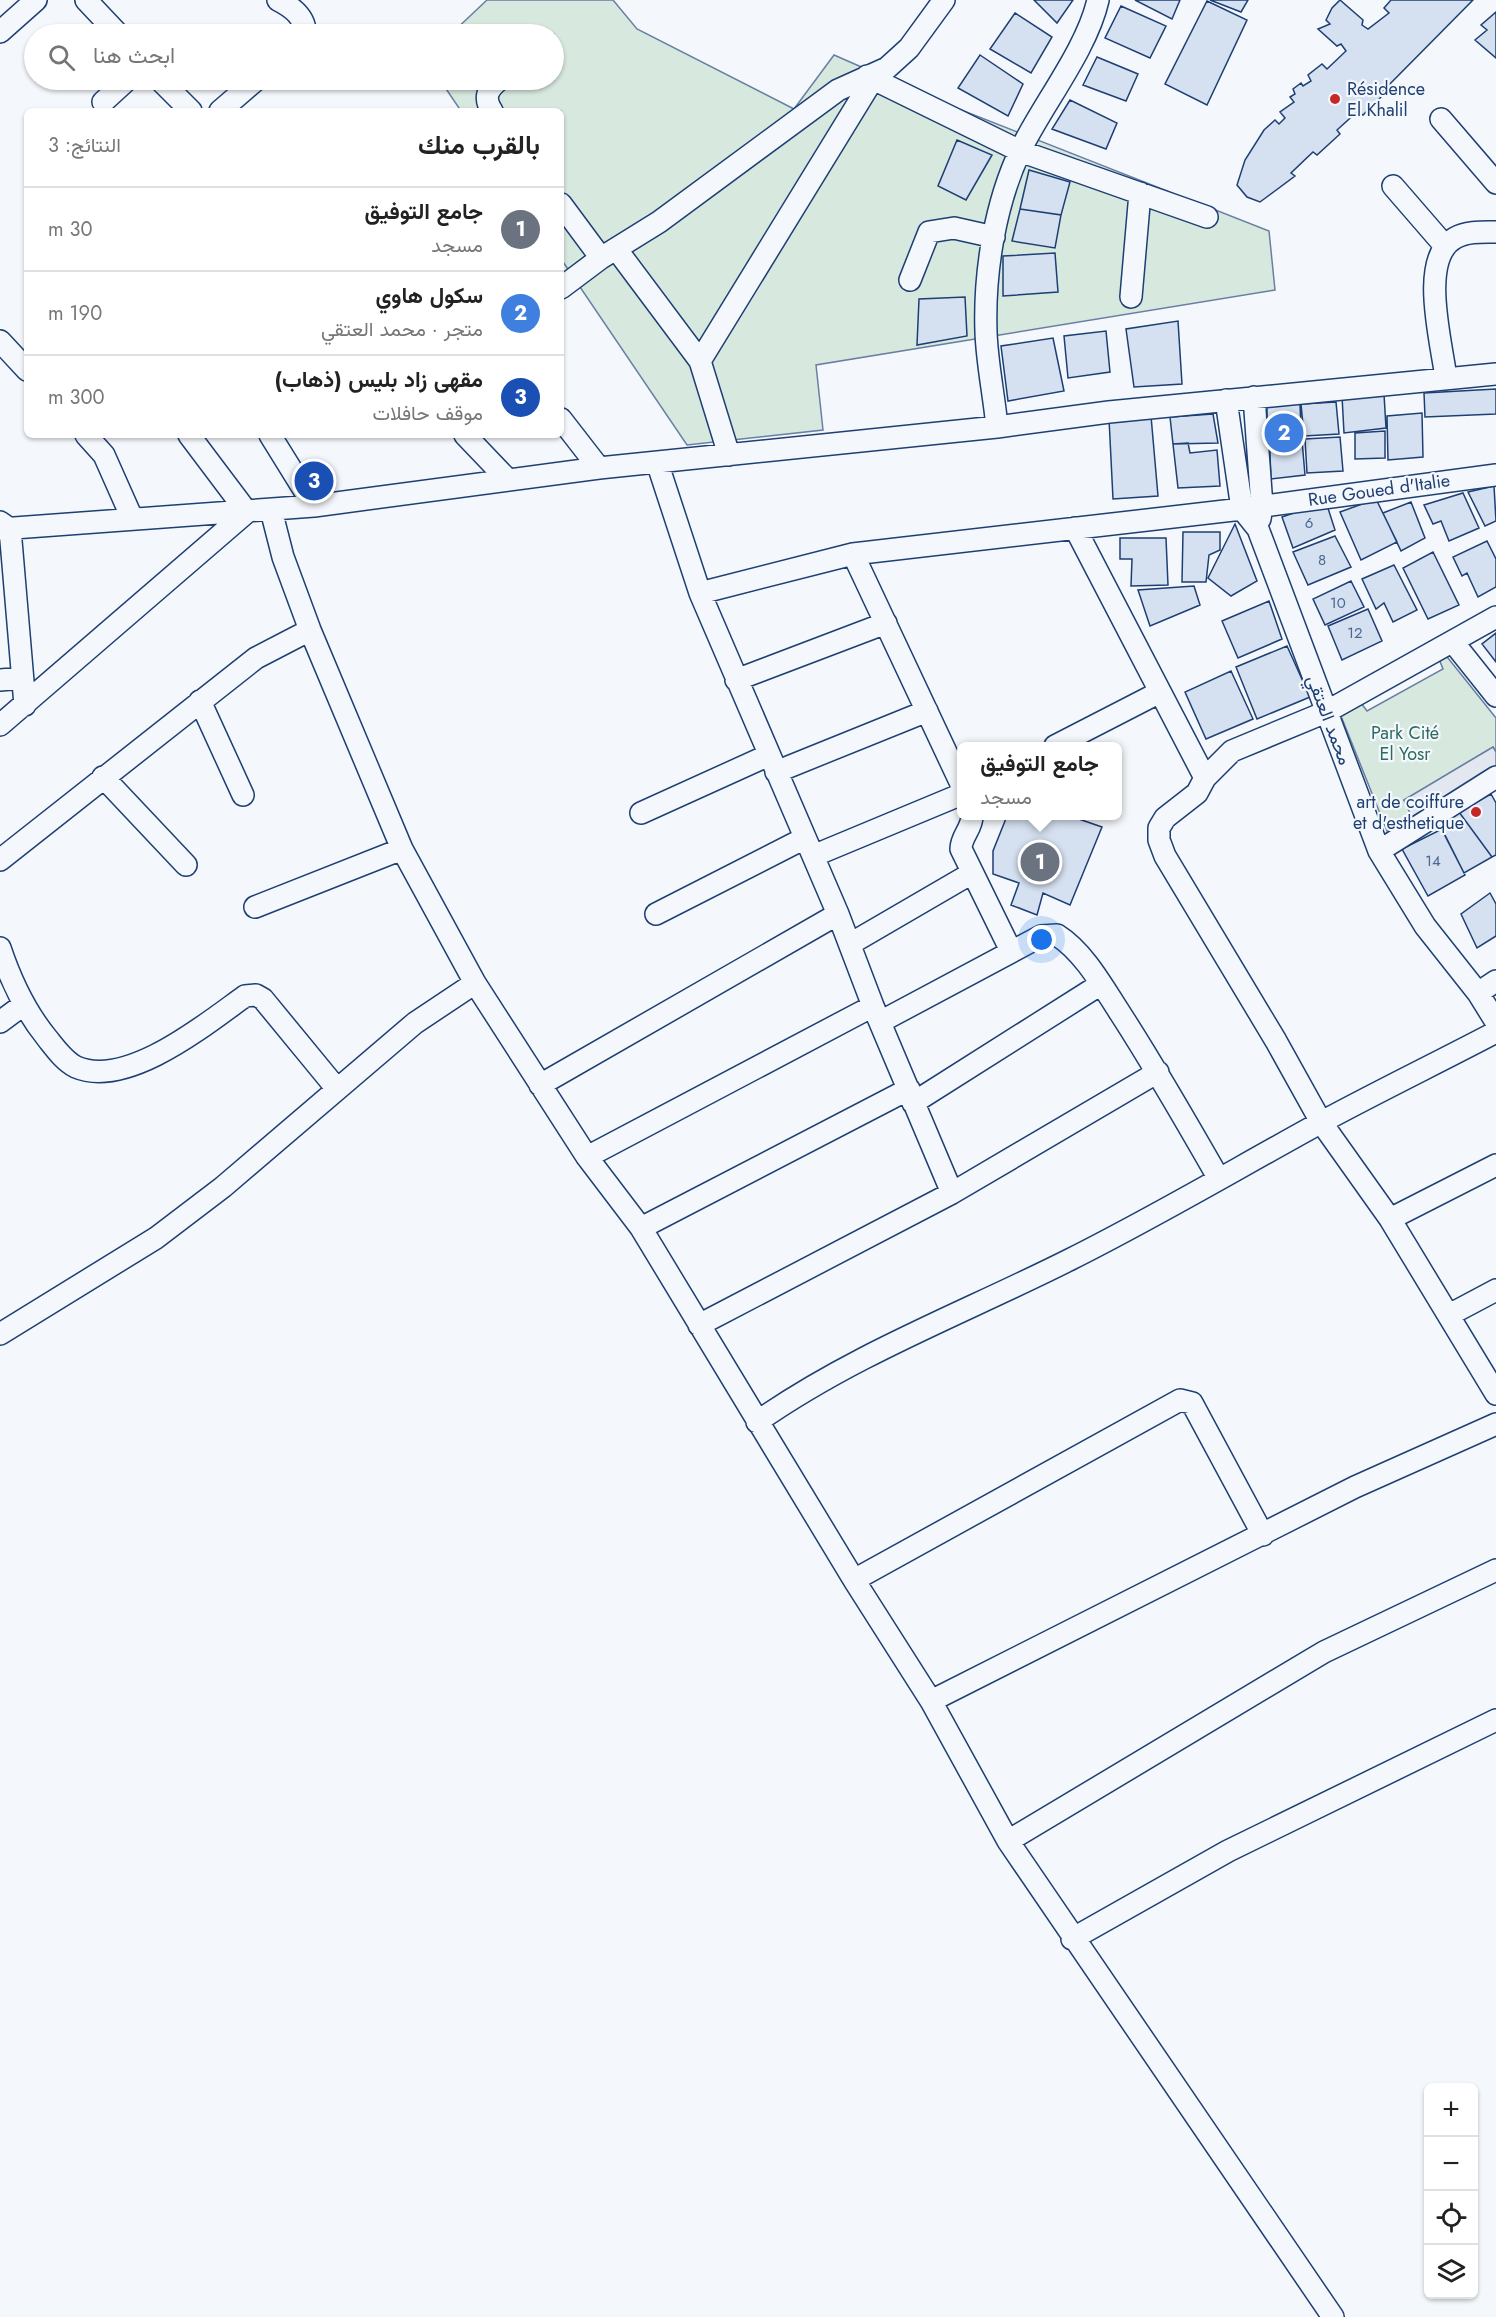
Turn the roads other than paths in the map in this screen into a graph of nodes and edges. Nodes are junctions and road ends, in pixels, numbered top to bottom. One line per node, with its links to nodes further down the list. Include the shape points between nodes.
1 (36, 0): 8 (street)
2 (86, 0): 6 (street)
3 (278, 0): 7 (street)
4 (944, 0): 9 (street, via 899,59)
5 (1098, 0): 19 (street, via 1086,33)
6 (109, 24)
7 (305, 24)
8 (0, 32)
9 (870, 77): 19 (street); 28 (street, via 838,90 678,209); 33 (street)
10 (116, 90): 14 (street)
11 (170, 90): 15 (street)
12 (244, 90): 16 (street)
13 (490, 90): 17 (street, via 486,101)
14 (103, 102)
15 (188, 108)
16 (223, 108)
17 (490, 108)
18 (1441, 119): 20 (street)
19 (1020, 151): 22 (street); 26 (street)
20 (1496, 183)
21 (1393, 186): 27 (street)
22 (1140, 193): 24 (street); 31 (street)
23 (564, 207): 28 (street)
24 (1207, 217)
25 (1496, 232): 27 (street, via 1468,234)
26 (994, 237): 29 (street, via 945,227 929,232); 40 (street, via 986,333)
27 (1445, 246): 36 (street, via 1434,287)
28 (609, 254): 30 (street); 33 (street)
29 (910, 280)
30 (564, 286)
31 (1131, 297)
32 (0, 341): 34 (street)
33 (700, 361): 45 (street)
34 (24, 367)
35 (1496, 374): 36 (street)
36 (1446, 378): 37 (street)
37 (1254, 397): 38 (street); 51 (street, محمد العتقي)
38 (1226, 400): 40 (street); 51 (street, محمد العتقي)
39 (564, 422): 47 (street)
40 (998, 427): 45 (street)
41 (89, 438): 54 (street, via 104,455)
42 (191, 438): 53 (street)
43 (272, 438): 50 (street)
44 (468, 438): 49 (street)
45 (729, 455): 46 (street)
46 (657, 462): 47 (street); 58 (street)
47 (599, 468): 49 (street)
48 (1496, 475): 51 (street, Rue Goued d'Italie)
49 (508, 480): 50 (street)
50 (314, 506): 52 (street)
51 (1252, 507): 56 (street, Rue Goued d'Italie); 71 (street, محمد العتقي)
52 (271, 510): 53 (street); 61 (street, via 283,557)
53 (247, 512): 54 (street); 69 (street)
54 (132, 518): 55 (street)
55 (3, 527): 63 (street)
56 (1075, 528): 57 (street, Rue Goued d'Italie); 66 (street)
57 (853, 554): 58 (street, Rue Goued d'Italie); 60 (street)
58 (700, 593): 65 (street)
59 (1496, 617): 62 (street)
60 (886, 623): 65 (street); 70 (street)
61 (310, 630): 68 (street, via 256,658); 84 (street)
62 (1453, 642): 67 (street); 71 (street)
63 (22, 678): 64 (street); 69 (street)
64 (0, 680)
65 (736, 680): 74 (street)
66 (1160, 692): 73 (street); 78 (street)
67 (1496, 696)
68 (200, 701): 76 (street); 79 (street)
69 (26, 705): 72 (street)
70 (927, 711): 74 (street); 75 (street)
71 (1326, 712): 78 (street, via 1232,752); 85 (street, محمد العتقي)
72 (0, 725)
73 (1065, 742)
74 (772, 764): 81 (street); 83 (street)
75 (957, 775)
76 (103, 777): 86 (street); 87 (street)
77 (1496, 777): 85 (street)
78 (1205, 778): 108 (street, via 1197,793 1165,818 1159,828 1159,840)
79 (243, 795)
80 (957, 796): 83 (street)
81 (641, 813)
82 (972, 820): 88 (street, via 961,844)
83 (809, 847): 90 (street); 91 (street)
84 (402, 849): 89 (street); 96 (street)
85 (1379, 851): 98 (street, محمد العتقي, via 1425,926)
86 (0, 860)
87 (186, 866)
88 (972, 873): 92 (street); 94 (street)
89 (255, 907)
90 (656, 914)
91 (838, 914): 92 (street); 105 (street)
92 (850, 944): 100 (street)
93 (0, 948): 99 (street)
94 (1011, 951): 97 (street, via 1041,936 1057,935); 100 (street)
95 (1496, 981): 98 (street)
96 (475, 983): 105 (street); 106 (street, via 415,1023)
97 (1101, 984): 104 (street); 107 (street)
98 (1478, 993): 102 (street, محمد العتقي)
99 (23, 1005): 101 (street); 106 (street, via 61,1056 76,1067 100,1071 148,1059 175,1046 245,996 256,995)
100 (876, 1014): 107 (street); 109 (street)
101 (0, 1022)
102 (1496, 1022)
103 (1496, 1032): 108 (street)
104 (1158, 1072): 111 (street); 112 (street)
105 (540, 1085): 109 (street)
106 (337, 1089): 118 (street, via 223,1187 156,1238)
107 (911, 1096): 112 (street); 114 (street)
108 (1321, 1122): 111 (street); 113 (street)
109 (587, 1157): 114 (street)
110 (1496, 1165): 113 (street)
111 (1219, 1179): 120 (street, via 1109,1240 860,1360 794,1396)
112 (952, 1193): 117 (street)
113 (1390, 1219): 116 (street)
114 (641, 1228): 117 (street)
115 (1496, 1290): 116 (street)
116 (1449, 1315): 119 (street)
117 (699, 1325): 120 (street)
118 (0, 1334)
119 (1496, 1394)
120 (757, 1422): 124 (street)
121 (1496, 1424): 122 (street, via 1355,1487)
122 (1263, 1535): 124 (street, via 1192,1403 1180,1400); 125 (street)
123 (1496, 1570): 127 (street, via 1324,1653)
124 (854, 1580): 125 (street)
125 (931, 1701): 127 (street)
126 (1496, 1720): 128 (street, via 1228,1851)
127 (1008, 1841): 128 (street)
128 (1072, 1939): 129 (street)
129 (1333, 2317)

